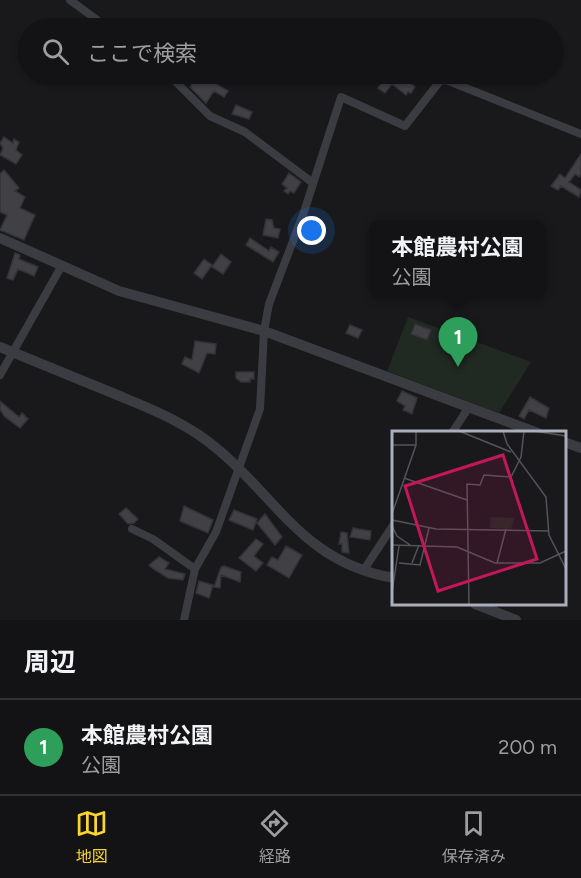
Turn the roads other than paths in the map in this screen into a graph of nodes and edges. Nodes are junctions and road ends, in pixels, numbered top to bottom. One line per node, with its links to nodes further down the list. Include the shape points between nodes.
1 (70, 0): 2 (street)
2 (94, 18)
3 (178, 84): 7 (street, via 210,116 245,132)
4 (438, 84): 7 (street, via 405,126 341,98)
5 (456, 84): 6 (street)
6 (581, 134)
7 (312, 183): 10 (street, via 269,304)
8 (0, 237): 9 (street)
9 (61, 267): 10 (street, via 119,291); 12 (street)
10 (264, 332): 14 (street); 19 (street, via 260,409)
11 (0, 347): 12 (street)
12 (14, 353): 13 (street); 19 (street, via 174,418)
13 (0, 375)
14 (469, 407): 15 (street); 16 (street)
15 (453, 431)
16 (535, 431)
17 (566, 443): 18 (street)
18 (581, 448)
19 (238, 470): 22 (street, via 216,532); 23 (street, via 306,539)
20 (392, 526): 23 (street)
21 (132, 529): 22 (street)
22 (195, 569): 26 (street)
23 (363, 571): 24 (street)
24 (392, 578)
25 (480, 605): 27 (street)
26 (184, 620)
27 (516, 620)

